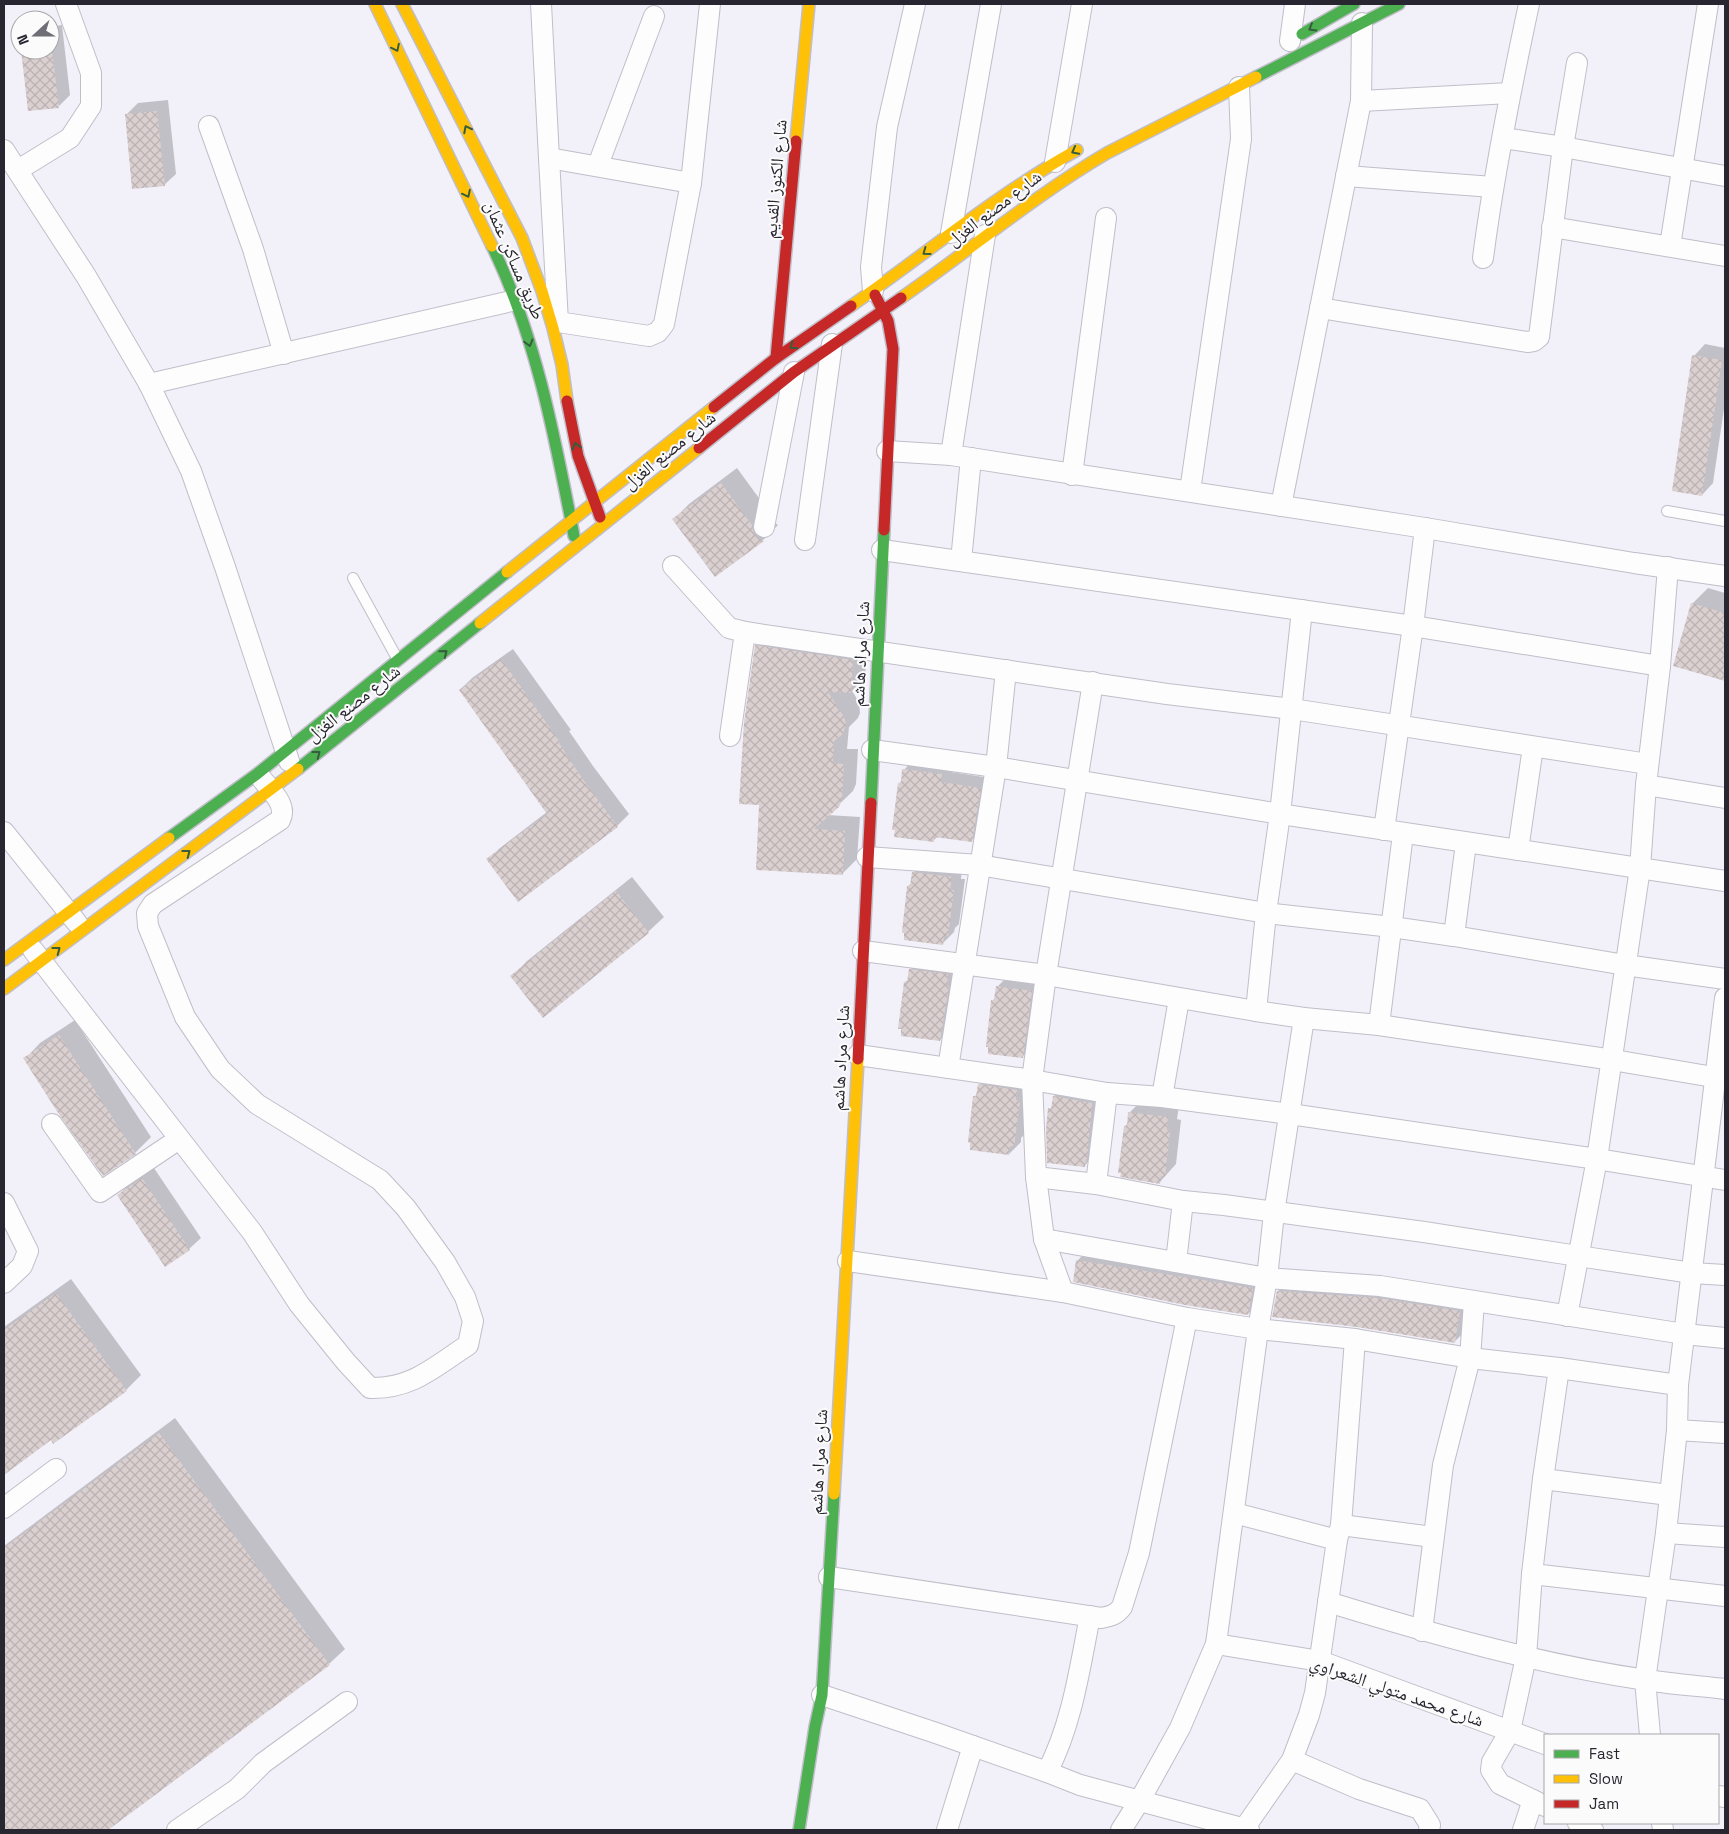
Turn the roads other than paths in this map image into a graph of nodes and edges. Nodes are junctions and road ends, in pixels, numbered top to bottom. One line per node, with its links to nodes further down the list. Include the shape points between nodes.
1 (66, 4): 31 (street, via 91,73 91,106 70,138)
2 (375, 4): 44 (street, طريق مساكن عثمان, one-way to 44)
3 (402, 4): 47 (street, طريق مساكن عثمان, one-way to 3, via 514,220)
4 (540, 4): 27 (street)
5 (710, 4): 34 (street)
6 (809, 4): 50 (street, شارع الكنوز القديم)
7 (915, 4): 43 (street, via 887,127 872,267)
8 (991, 4): 38 (street)
9 (1082, 4): 28 (street)
10 (1295, 4): 17 (street)
11 (1354, 4): 17 (street, one-way to 17)
12 (1399, 4): 16 (street, شارع مصنع الغزل)
13 (1529, 4): 20 (street)
14 (1708, 4): 30 (street)
15 (654, 16): 29 (street)
16 (1362, 22): 19 (street, شارع مصنع الغزل); 21 (street)
17 (1285, 43)
18 (1577, 63): 25 (street)
19 (1240, 87): 39 (street, شارع مصنع الغزل, via 1156,127 1070,174); 59 (street, via 1241,139)
20 (1510, 93): 21 (street); 23 (street)
21 (1361, 101): 32 (street)
22 (208, 126): 49 (street, via 252,249)
23 (1504, 138): 25 (street); 35 (street)
24 (1088, 144): 28 (street, شارع مصنع الغزل, one-way to 28)
25 (1563, 147): 30 (street); 37 (street)
26 (4, 150): 31 (street)
27 (549, 158): 29 (street); 47 (street)
28 (1055, 162): 38 (street, شارع مصنع الغزل)
29 (598, 165): 34 (street)
30 (1682, 168): 33 (street); 40 (street)
31 (18, 170): 52 (street)
32 (1346, 176): 35 (street); 45 (street)
33 (1725, 176)
34 (691, 183): 47 (street, via 664,324 658,332 649,336)
35 (1493, 186): 42 (street)
36 (1106, 218): 58 (street)
37 (1552, 227): 40 (street); 45 (street, via 1539,337 1534,341)
38 (951, 233): 43 (street, شارع مصنع الغزل, one-way to 43)
39 (985, 235): 46 (street, شارع مصنع الغزل); 54 (street)
40 (1670, 246): 41 (street)
41 (1725, 256)
42 (1484, 258)
43 (873, 290): 46 (street, شارع مراد هاشم); 50 (street, شارع مصنع الغزل, one-way to 50)
44 (516, 300): 49 (street); 57 (street, طريق مساكن عثمان, one-way to 57)
45 (1320, 308): 61 (street)
46 (884, 309): 48 (street, شارع مصنع الغزل); 53 (street, شارع مراد هاشم, via 893,334)
47 (554, 322): 56 (street, طريق مساكن عثمان, one-way to 47)
48 (832, 344): 51 (street, شارع مصنع الغزل); 68 (street)
49 (284, 354): 52 (street)
50 (776, 358): 60 (street, شارع مصنع الغزل)
51 (794, 372): 65 (street, شارع مصنع الغزل); 66 (street)
52 (150, 384): 90 (street, via 191,471)
53 (887, 451): 54 (street); 70 (street, شارع مراد هاشم)
54 (951, 455): 55 (street)
55 (971, 458): 58 (street); 71 (street)
56 (580, 464): 57 (street); 60 (street, طريق مساكن عثمان)
57 (562, 472): 63 (street, طريق مساكن عثمان)
58 (1072, 475): 59 (street)
59 (1190, 491): 61 (street)
60 (594, 502): 63 (street, شارع مصنع الغزل); 65 (street, طريق مساكن عثمان)
61 (1281, 506): 67 (street)
62 (1667, 511): 64 (lane)
63 (571, 520): 69 (street, طريق مساكن عثمان); 80 (street, شارع مصنع الغزل)
64 (1725, 520)
65 (604, 525): 69 (street, شارع مصنع الغزل)
66 (764, 527)
67 (1425, 528): 73 (street); 77 (street)
68 (805, 540)
69 (576, 547): 83 (street, شارع مصنع الغزل, one-way to 69)
70 (882, 550): 71 (street); 79 (street, شارع مراد هاشم)
71 (960, 561): 76 (street)
72 (673, 566): 78 (street, via 729,628)
73 (1668, 567): 74 (street); 81 (street)
74 (1725, 576)
75 (353, 578): 80 (lane)
76 (1302, 610): 77 (street); 85 (street)
77 (1413, 626): 81 (street); 86 (street)
78 (745, 632): 79 (street); 87 (street)
79 (877, 652): 82 (street); 89 (street, شارع مراد هاشم)
80 (398, 660): 83 (street); 90 (street, شارع مصنع الغزل)
81 (1660, 666): 91 (street)
82 (1006, 670): 84 (street); 92 (street)
83 (410, 681): 93 (street, شارع مصنع الغزل, one-way to 83)
84 (1093, 682): 85 (street); 95 (street)
85 (1292, 709): 86 (street); 99 (street)
86 (1399, 726): 88 (street); 101 (street)
87 (730, 736)
88 (1532, 747): 91 (street); 103 (street)
89 (872, 750): 92 (street); 104 (street, شارع مراد هاشم)
90 (286, 751): 93 (street); 94 (street, شارع مصنع الغزل)
91 (1648, 764): 96 (street)
92 (996, 767): 95 (street); 105 (street)
93 (293, 773): 97 (street, شارع مصنع الغزل)
94 (257, 774): 97 (street); 109 (street, شارع مصنع الغزل)
95 (1077, 781): 99 (street); 107 (street)
96 (1646, 785): 98 (street); 106 (street)
97 (270, 790): 112 (street, شارع مصنع الغزل, one-way to 97); 137 (street, via 283,807 280,820 153,904 147,913 148,926 185,1017 220,1069 257,1104 380,1180 406,1208 445,1262 465,1297 473,1321 468,1345 414,1381 370,1388 299,1304 252,1232)
98 (1725, 798)
99 (1280, 814): 101 (street); 110 (street)
100 (4, 832): 109 (street)
101 (1394, 832): 102 (street); 111 (street)
102 (1466, 843): 103 (street); 113 (street)
103 (1518, 850): 106 (street)
104 (867, 857): 105 (street); 115 (street, شارع مراد هاشم)
105 (979, 865): 107 (street); 118 (street)
106 (1640, 868): 108 (street); 119 (street)
107 (1062, 878): 110 (street); 120 (street)
108 (1725, 881)
109 (69, 913): 112 (street); 114 (street, شارع مصنع الغزل)
110 (1266, 913): 111 (street); 125 (street)
111 (1392, 927): 113 (street); 127 (street)
112 (83, 931): 117 (street, شارع مصنع الغزل, one-way to 112)
113 (1454, 936): 119 (street)
114 (27, 943): 116 (street, شارع مصنع الغزل); 117 (street)
115 (863, 952): 118 (street); 128 (street, شارع مراد هاشم)
116 (4, 960)
117 (42, 962): 122 (street, شارع مصنع الغزل); 137 (street)
118 (963, 965): 120 (street); 130 (street)
119 (1625, 966): 121 (street); 129 (street)
120 (1046, 975): 124 (street); 132 (street)
121 (1725, 979)
122 (4, 989)
123 (1725, 998): 131 (street)
124 (1179, 999): 125 (street); 134 (street)
125 (1256, 1011): 126 (street)
126 (1304, 1018): 127 (street); 135 (street)
127 (1378, 1025): 129 (street)
128 (858, 1055): 130 (street); 148 (street, شارع مراد هاشم)
129 (1613, 1060): 131 (street); 138 (street)
130 (948, 1068): 132 (street)
131 (1721, 1079): 140 (street)
132 (1032, 1080): 133 (street); 139 (street)
133 (1107, 1093): 134 (street); 142 (street)
134 (1162, 1098): 135 (street)
135 (1290, 1114): 138 (street); 145 (street)
136 (52, 1124): 137 (street, via 100,1192)
137 (179, 1139)
138 (1597, 1159): 140 (street); 147 (street)
139 (1036, 1177): 142 (street); 146 (street)
140 (1704, 1177): 141 (street); 150 (street)
141 (1725, 1180)
142 (1096, 1184): 143 (street)
143 (1183, 1201): 145 (street); 149 (street)
144 (4, 1203): 153 (street, via 28,1251 22,1266)
145 (1274, 1213): 147 (street); 152 (street)
146 (1044, 1239): 149 (street); 154 (street)
147 (1578, 1256): 150 (street); 156 (street)
148 (848, 1261): 154 (street); 177 (street, شارع مراد هاشم)
149 (1176, 1262): 152 (street)
150 (1692, 1273): 151 (street); 159 (street)
151 (1725, 1275)
152 (1267, 1278): 155 (street, via 1380,1286); 158 (street)
153 (4, 1283)
154 (1063, 1292): 157 (street)
155 (1474, 1302): 156 (street); 162 (street)
156 (1567, 1316): 159 (street)
157 (1187, 1318): 158 (street); 181 (street, via 1139,1553 1122,1607 1112,1616)
158 (1258, 1329): 161 (street); 171 (street)
159 (1684, 1334): 160 (street); 164 (street)
160 (1725, 1338)
161 (1355, 1339): 162 (street); 172 (street)
162 (1470, 1358): 163 (street); 174 (street, via 1443,1465)
163 (1559, 1368): 164 (street); 168 (street)
164 (1678, 1385): 165 (street)
165 (1676, 1430): 166 (street); 169 (street)
166 (1725, 1434)
167 (56, 1469): 170 (street)
168 (1543, 1478): 169 (street); 176 (street)
169 (1669, 1495): 173 (street)
170 (4, 1508)
171 (1234, 1513): 172 (street); 183 (street)
172 (1339, 1533): 174 (street); 180 (street)
173 (1666, 1534): 175 (street); 178 (street)
174 (1434, 1537): 182 (street)
175 (1725, 1537)
176 (1532, 1574): 178 (street); 184 (street)
177 (829, 1577): 181 (street); 188 (street, شارع مراد هاشم)
178 (1657, 1588): 179 (street); 186 (street)
179 (1725, 1596)
180 (1328, 1602): 182 (street); 185 (street)
181 (1090, 1616): 195 (street, via 1073,1698)
182 (1422, 1631): 184 (street)
183 (1216, 1644): 185 (street, شارع محمد متولي الشعراوي); 196 (street, via 1180,1728)
184 (1526, 1657): 186 (street); 190 (street)
185 (1320, 1661): 190 (street, شارع محمد متولي الشعراوي); 194 (street, via 1309,1715)
186 (1645, 1680): 187 (street); 191 (street)
187 (1725, 1689)
188 (822, 1695): 193 (street); 200 (street, شارع مراد هاشم)
189 (347, 1702): 199 (street, via 264,1764 237,1789)
190 (1510, 1731): 192 (street, شارع محمد متولي الشعراوي); 197 (street, via 1492,1762 1491,1770 1500,1784)
191 (1650, 1734)
192 (1544, 1744)
193 (973, 1746): 195 (street); 201 (street)
194 (1292, 1760): 203 (street); 204 (street, via 1359,1789 1420,1809 1430,1825)
195 (1047, 1772): 196 (street, via 1080,1785)
196 (1140, 1800): 202 (street); 203 (street)
197 (1539, 1803): 205 (street)
198 (1580, 1824): 206 (street)
199 (177, 1830)
200 (799, 1830)
201 (947, 1830)
202 (1121, 1830)
203 (1246, 1830)
204 (1429, 1830)
205 (1523, 1830)
206 (1593, 1830)

